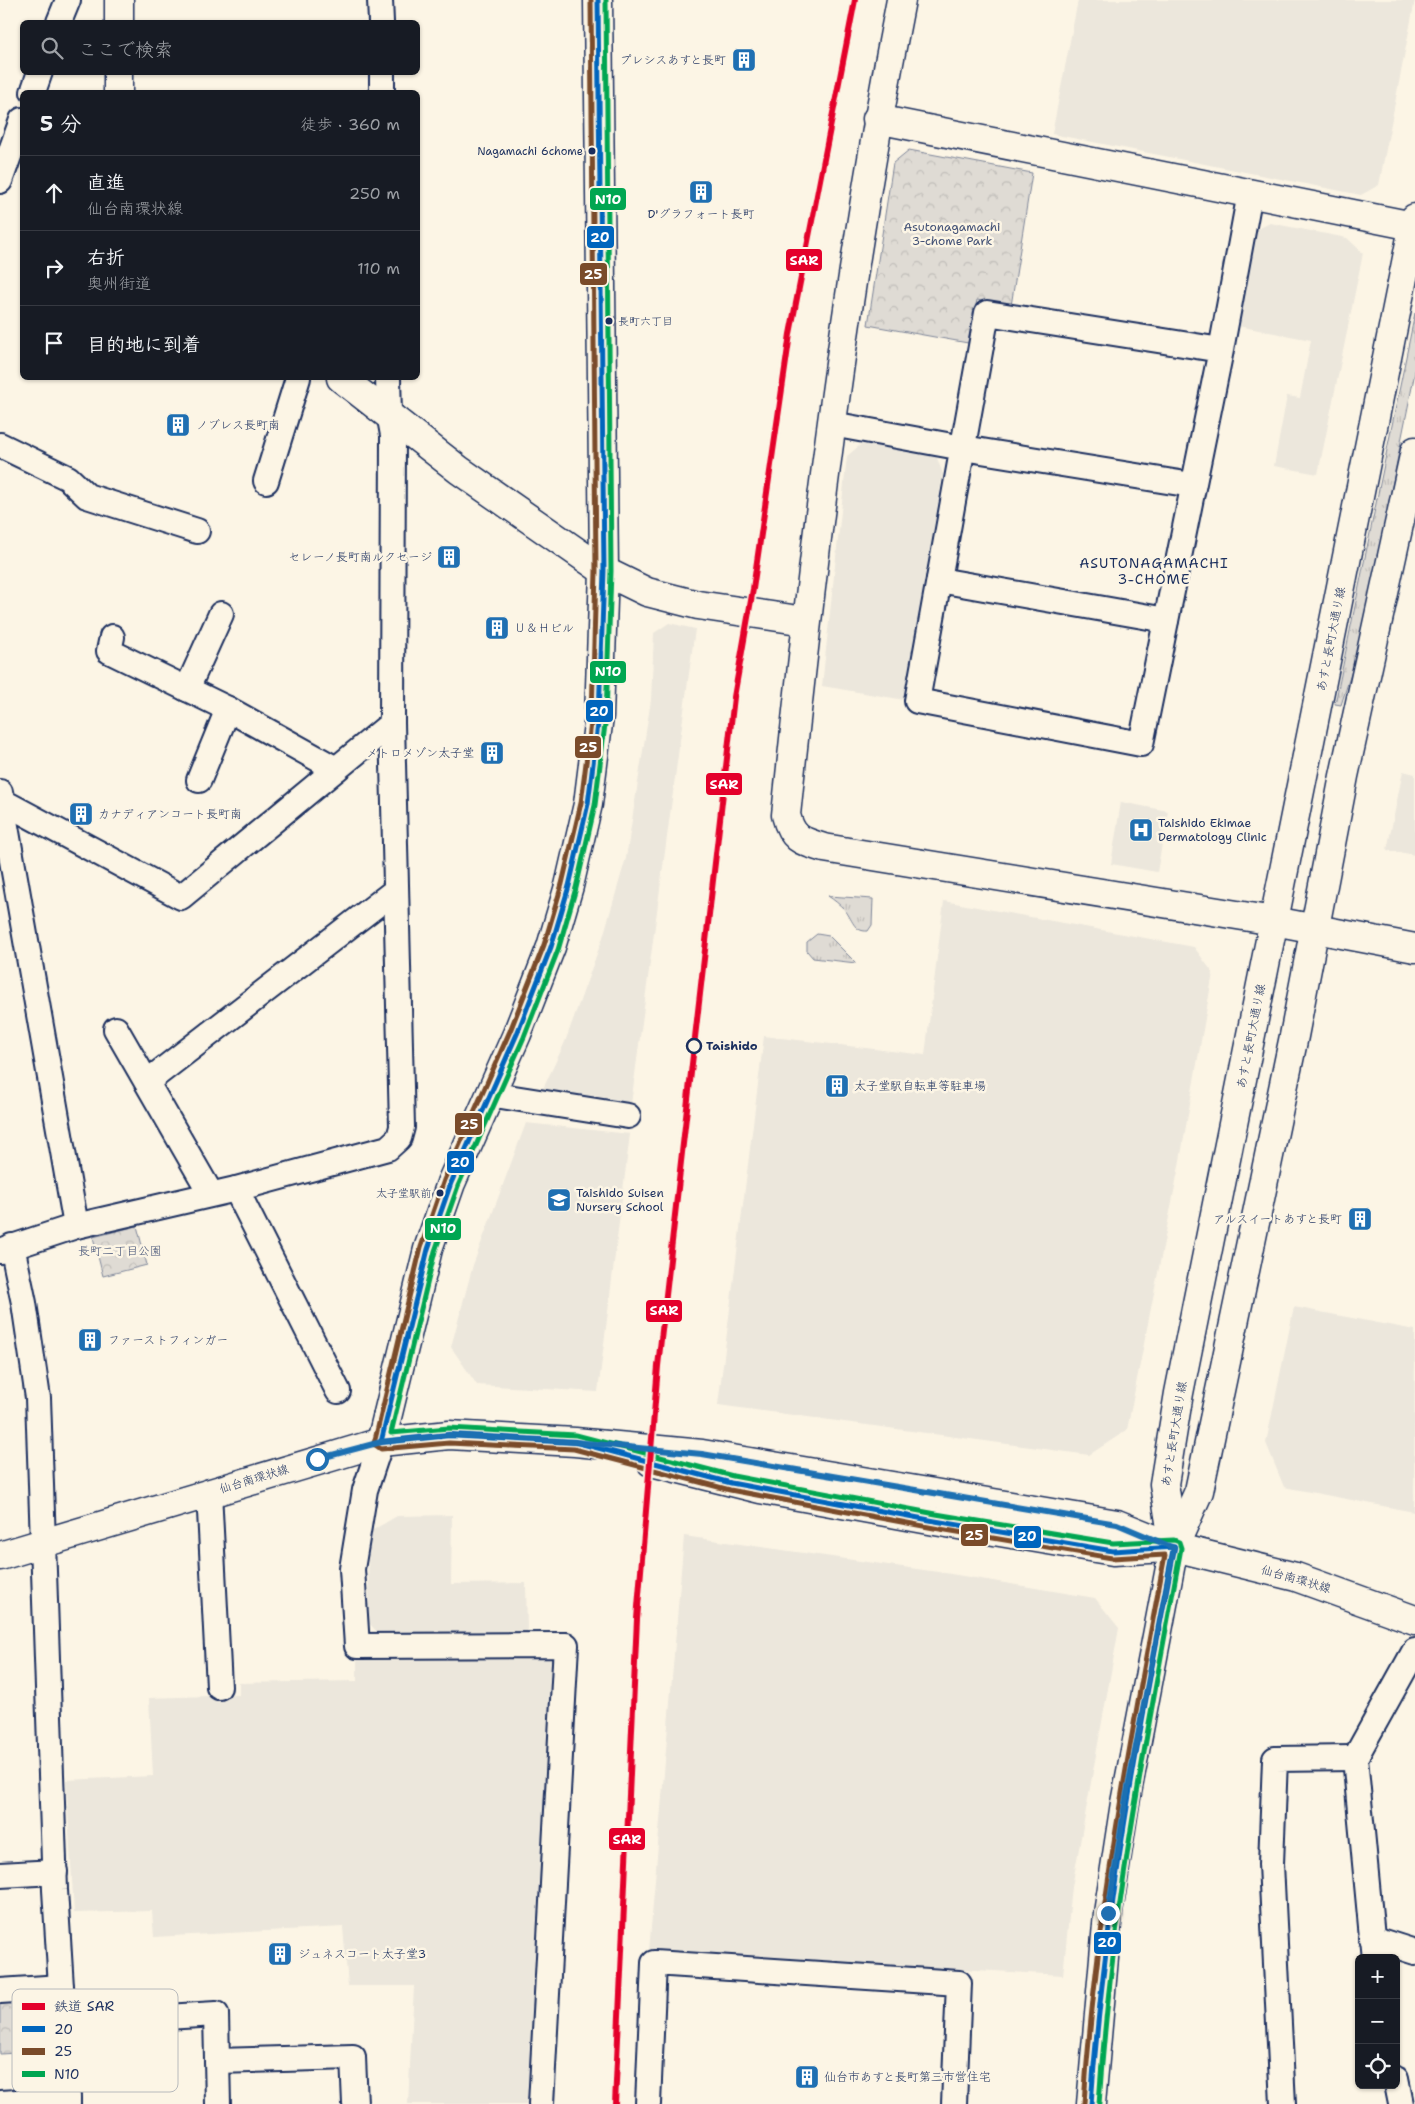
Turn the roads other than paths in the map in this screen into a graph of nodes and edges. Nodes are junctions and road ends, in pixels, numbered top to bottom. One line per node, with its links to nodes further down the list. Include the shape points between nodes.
1 (68, 0): 6 (street)
2 (119, 0): 7 (main road)
3 (380, 0): 8 (street)
4 (598, 0): 32 (main road)
5 (901, 0): 15 (main road)
6 (60, 20)
7 (119, 20)
8 (380, 20)
9 (39, 75): 12 (street)
10 (118, 75): 13 (main road)
11 (382, 75): 14 (street)
12 (34, 90)
13 (118, 90)
14 (382, 90)
15 (878, 119): 18 (main road); 25 (main road)
16 (20, 126): 17 (street)
17 (0, 181)
18 (1250, 193): 19 (main road); 20 (street)
19 (1414, 222): 45 (main road, あすと長町大通り線)
20 (1221, 350): 27 (street, via 987,313); 30 (street)
21 (297, 380): 29 (street)
22 (345, 380): 24 (main road)
23 (388, 380): 24 (street)
24 (389, 414): 32 (main road, via 459,470); 40 (street, via 393,435)
25 (832, 424): 27 (street); 36 (main road)
26 (0, 446): 31 (street, via 68,478 87,496)
27 (963, 448): 30 (street); 33 (street)
28 (1415, 451): 46 (main road)
29 (266, 481)
30 (1192, 485): 35 (street)
31 (198, 531)
32 (604, 571): 36 (main road, via 647,592 698,606); 50 (main road, via 599,716 588,804 551,948)
33 (939, 580): 35 (street); 35 (street, via 917,701 1141,744)
34 (220, 614): 38 (street)
35 (1166, 620)
36 (805, 621): 45 (main road, via 786,815 794,836 824,848)
37 (112, 637): 38 (street, via 109,651)
38 (187, 689): 39 (street)
39 (228, 709): 41 (street); 42 (street)
40 (392, 723): 41 (street); 44 (street)
41 (336, 769): 43 (street, via 181,897)
42 (199, 780)
43 (0, 797): 54 (street)
44 (396, 890): 49 (street); 52 (street, via 402,1127 399,1138 388,1148)
45 (1274, 921): 46 (main road); 60 (main road, あすと長町大通り線, via 1179,1393 1164,1484)
46 (1314, 929): 47 (main road); 60 (main road, via 1200,1486)
47 (1415, 948)
48 (116, 1029): 49 (street)
49 (147, 1082): 53 (street)
50 (489, 1094): 51 (street); 57 (main road, via 451,1183 428,1249)
51 (628, 1116)
52 (236, 1189): 53 (street); 56 (street)
53 (211, 1194): 54 (street)
54 (76, 1226): 55 (street)
55 (6, 1249): 59 (street, via 24,1303 38,1398)
56 (338, 1391)
57 (381, 1442): 58 (main road, 仙台南環状線); 60 (main road, 仙台南環状線, via 449,1435 702,1454 1117,1524); 79 (street, via 366,1490 352,1569 357,1646 566,1645)
58 (209, 1492): 59 (main road, 仙台南環状線); 64 (street)
59 (44, 1541): 61 (main road, 仙台南環状線); 66 (street)
60 (1174, 1548): 62 (main road, 仙台南環状線, via 1296,1577); 82 (main road, via 1125,1803 1108,1913)
61 (0, 1556)
62 (1415, 1620)
63 (1415, 1650): 65 (street)
64 (219, 1687)
65 (1355, 1758): 68 (street); 83 (street, via 1275,1759 1271,1864)
66 (55, 1872): 67 (street); 70 (street)
67 (0, 1874)
68 (1373, 1948): 69 (street)
69 (1415, 1952)
70 (61, 1987): 71 (street)
71 (30, 1989)
72 (178, 2016): 73 (street, via 216,2014)
73 (217, 2061): 77 (street); 78 (street, via 353,2057)
74 (1398, 2089): 84 (street)
75 (68, 2101): 76 (street)
76 (0, 2103)
77 (218, 2104)
78 (355, 2104)
79 (542, 2104)
80 (648, 2104): 81 (street, via 654,1963 959,1983)
81 (954, 2104)
82 (1091, 2104)
83 (1283, 2104)
84 (1401, 2104)

